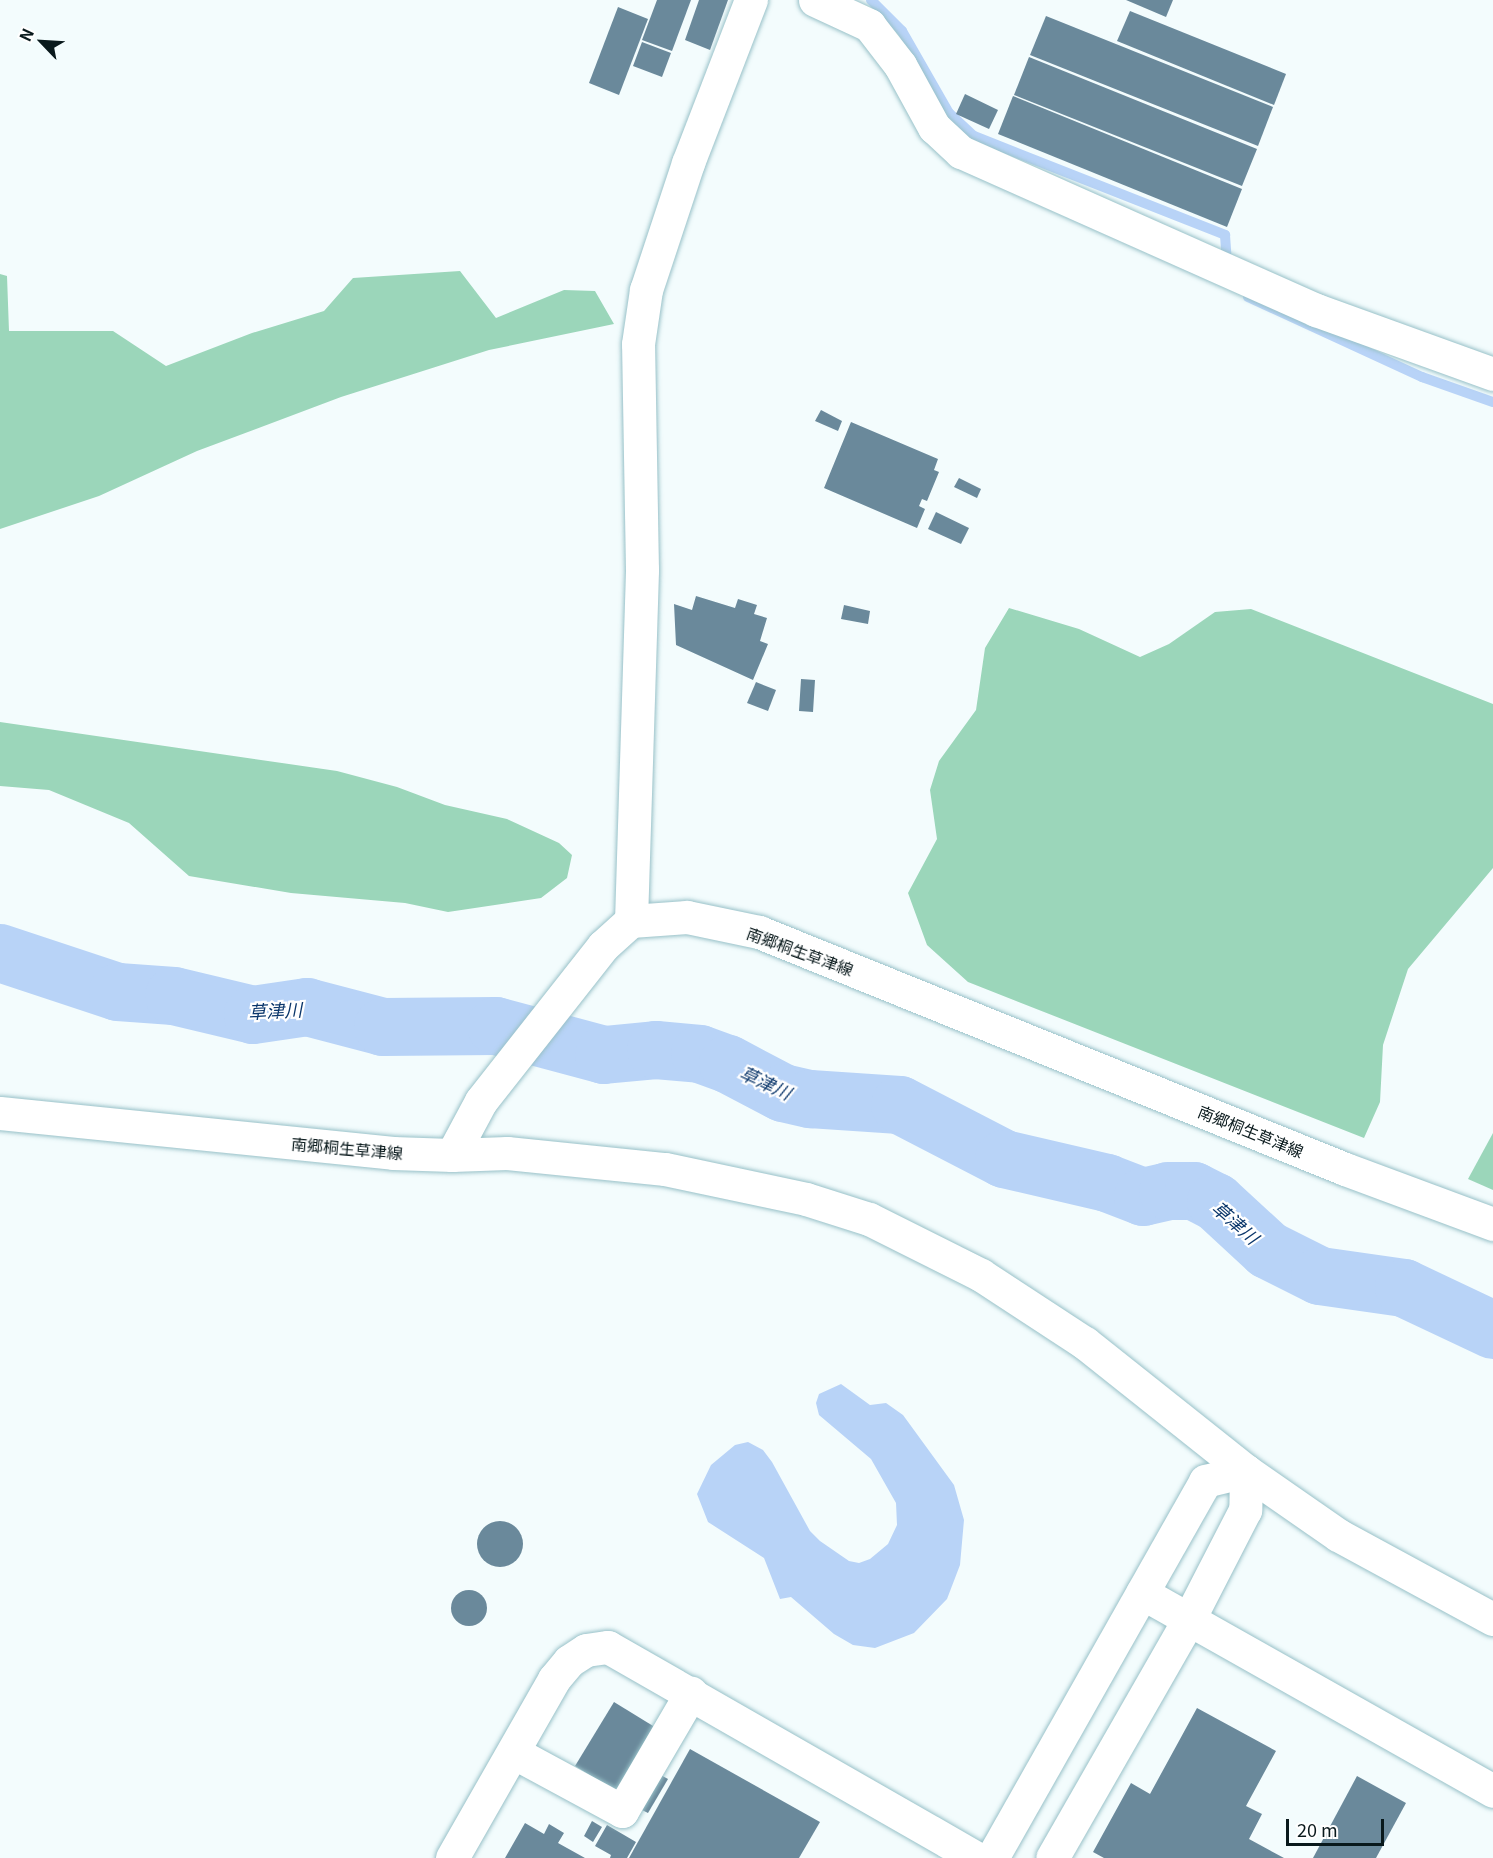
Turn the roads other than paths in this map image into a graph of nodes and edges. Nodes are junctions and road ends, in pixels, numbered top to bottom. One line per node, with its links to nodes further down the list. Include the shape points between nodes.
1 (751, 0): 4 (street, via 688,163 649,280 638,344 642,570)
2 (815, 0): 3 (street, via 869,25 900,65 934,127 961,152 1316,310)
3 (1493, 374)
4 (631, 921): 6 (street, via 576,977 481,1101); 7 (street, 南郷桐生草津線, via 687,917 759,932)
5 (0, 1113): 6 (street, 南郷桐生草津線, via 393,1153)
6 (452, 1155): 8 (street, 南郷桐生草津線, via 507,1153 666,1169 806,1199 869,1219 981,1275 1085,1343)
7 (1493, 1224)
8 (1246, 1471): 9 (street, via 1205,1481); 10 (street, via 1245,1510); 11 (street, 南郷桐生草津線, via 1338,1534)
9 (1142, 1593): 10 (street); 13 (street)
10 (1189, 1619): 15 (street); 16 (street)
11 (1493, 1619)
12 (691, 1693): 14 (street, via 608,1647 586,1650 569,1661 554,1679); 14 (street, via 622,1811); 18 (street)
13 (1061, 1735): 15 (street); 19 (street)
14 (513, 1752): 17 (street)
15 (1106, 1762): 20 (street)
16 (1493, 1791)
17 (452, 1858)
18 (976, 1858)
19 (992, 1858)
20 (1052, 1858)

